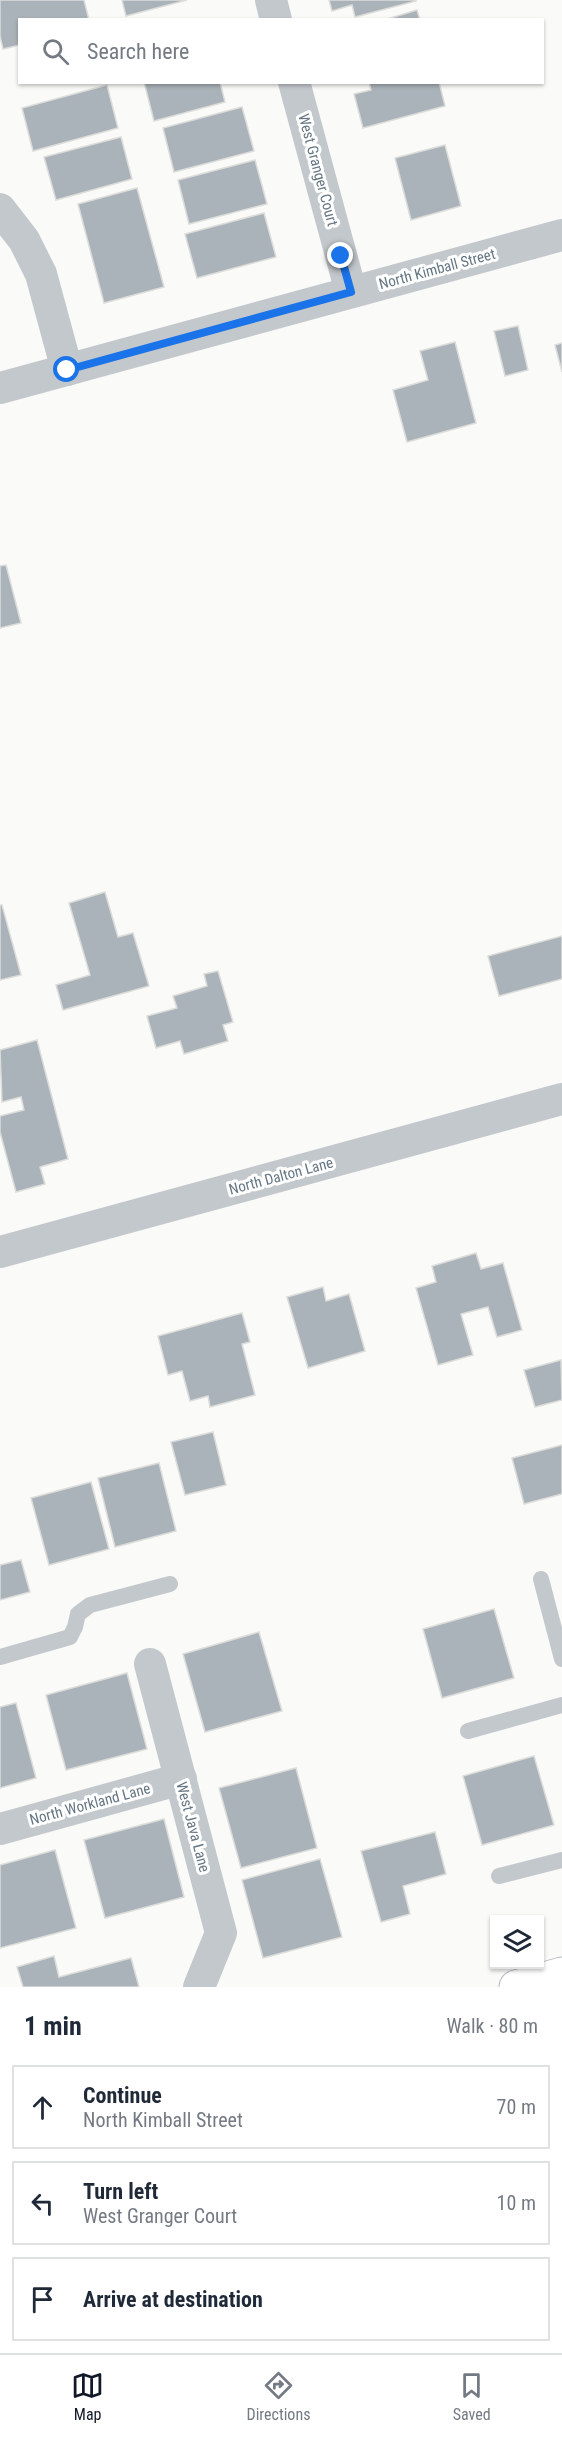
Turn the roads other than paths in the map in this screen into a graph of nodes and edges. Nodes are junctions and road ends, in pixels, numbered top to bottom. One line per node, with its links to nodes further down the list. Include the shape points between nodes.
1 (295, 84): 4 (street, West Granger Court)
2 (0, 209): 5 (street, via 24,240 41,274)
3 (562, 235): 4 (street, North Kimball Street)
4 (351, 292): 5 (street, North Kimball Street)
5 (67, 370): 6 (street, North Kimball Street)
6 (0, 388)
7 (562, 1099): 8 (street, North Dalton Lane)
8 (0, 1252)
9 (541, 1579): 12 (lane)
10 (170, 1584): 11 (lane, via 90,1605 78,1614 70,1637)
11 (0, 1658)
12 (562, 1659)
13 (150, 1664): 16 (street, West Java Lane)
14 (562, 1705): 15 (lane)
15 (468, 1731)
16 (181, 1779): 17 (street, North Workland Lane); 21 (street, West Java Lane, via 221,1933)
17 (0, 1829)
18 (562, 1860): 19 (lane)
19 (499, 1876)
20 (562, 1974): 22 (main road)
21 (199, 1987)
22 (516, 1987)

